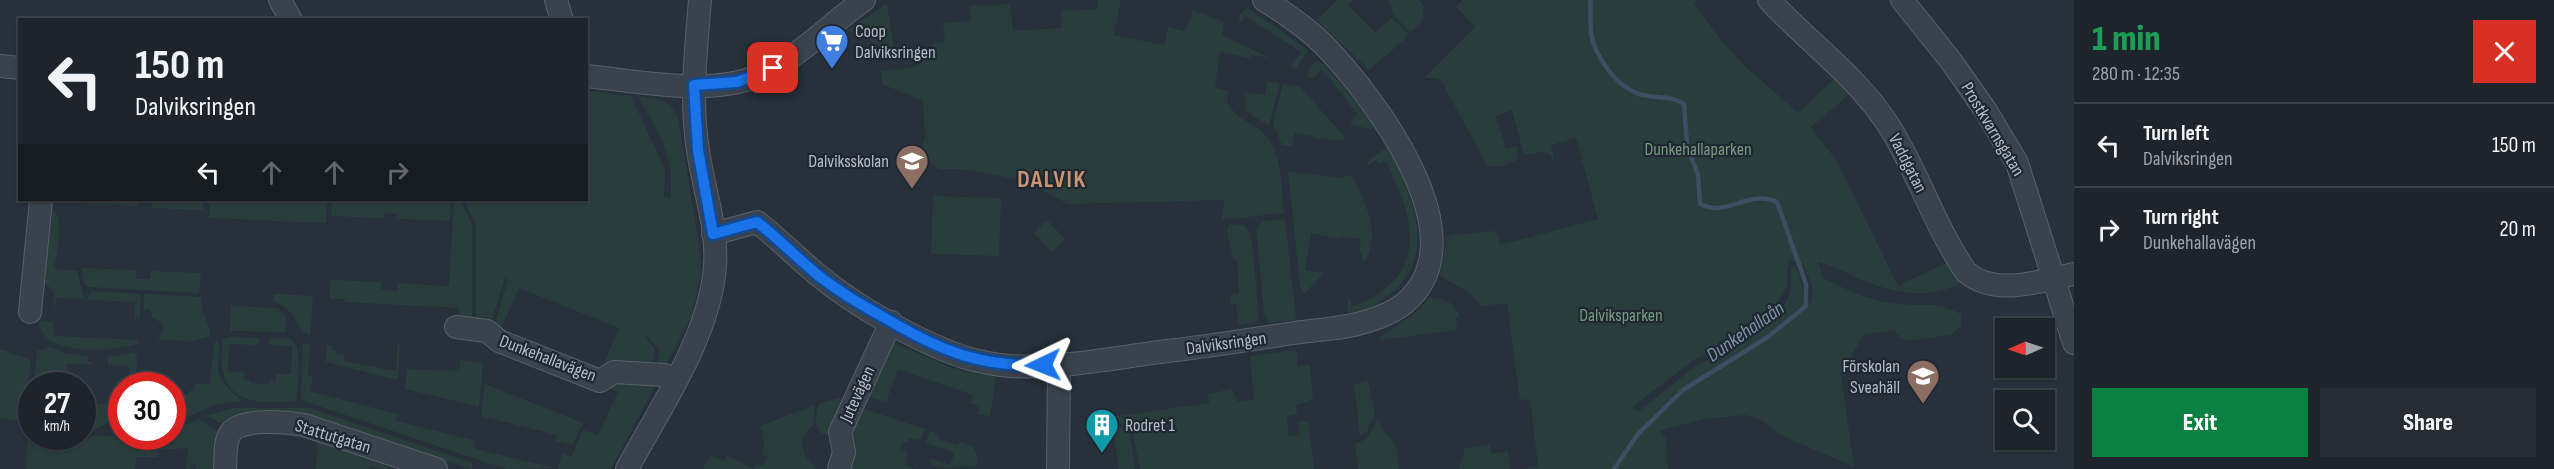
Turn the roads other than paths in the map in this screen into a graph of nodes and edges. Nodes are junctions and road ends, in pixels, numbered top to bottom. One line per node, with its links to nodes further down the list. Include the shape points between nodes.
1 (280, 0): 8 (street)
2 (556, 0): 9 (street)
3 (700, 0): 13 (street)
4 (864, 0): 13 (street, via 786,60 760,75 737,82)
5 (1264, 0): 21 (street, Dalviksringen, via 1289,15 1322,44 1375,105 1392,133 1418,181 1431,221 1425,277 1408,300 1390,313 1355,325)
6 (1770, 0): 16 (street, Vaddgatan, via 1846,72 1889,127 1966,272 1982,283 2002,286)
7 (1902, 0): 16 (street, Prostkvarnsgatan, via 1951,61 2017,162)
8 (290, 18)
9 (561, 18)
10 (0, 66): 11 (street)
11 (18, 68)
12 (588, 76): 13 (street)
13 (694, 85): 15 (street, via 698,150)
14 (42, 201): 17 (street)
15 (713, 234): 18 (street, Dalviksringen, via 757,222 833,287); 22 (street, via 716,264 707,313)
16 (2064, 276): 20 (street, Prostkvarnsgatan)
17 (30, 312)
18 (891, 322): 21 (street, Dalviksringen, via 964,357 1010,366); 26 (street, Jutevägen, via 840,432 844,452)
19 (456, 327): 22 (street, Dunkehallavägen, via 487,331 499,341 600,381 614,372)
20 (2074, 343)
21 (1059, 364): 27 (street)
22 (676, 379): 25 (street)
23 (225, 469): 24 (street, Stattutgatan, via 226,444 232,431 243,424 288,422)
24 (436, 469)
25 (627, 469)
26 (839, 469)
27 (1058, 469)

